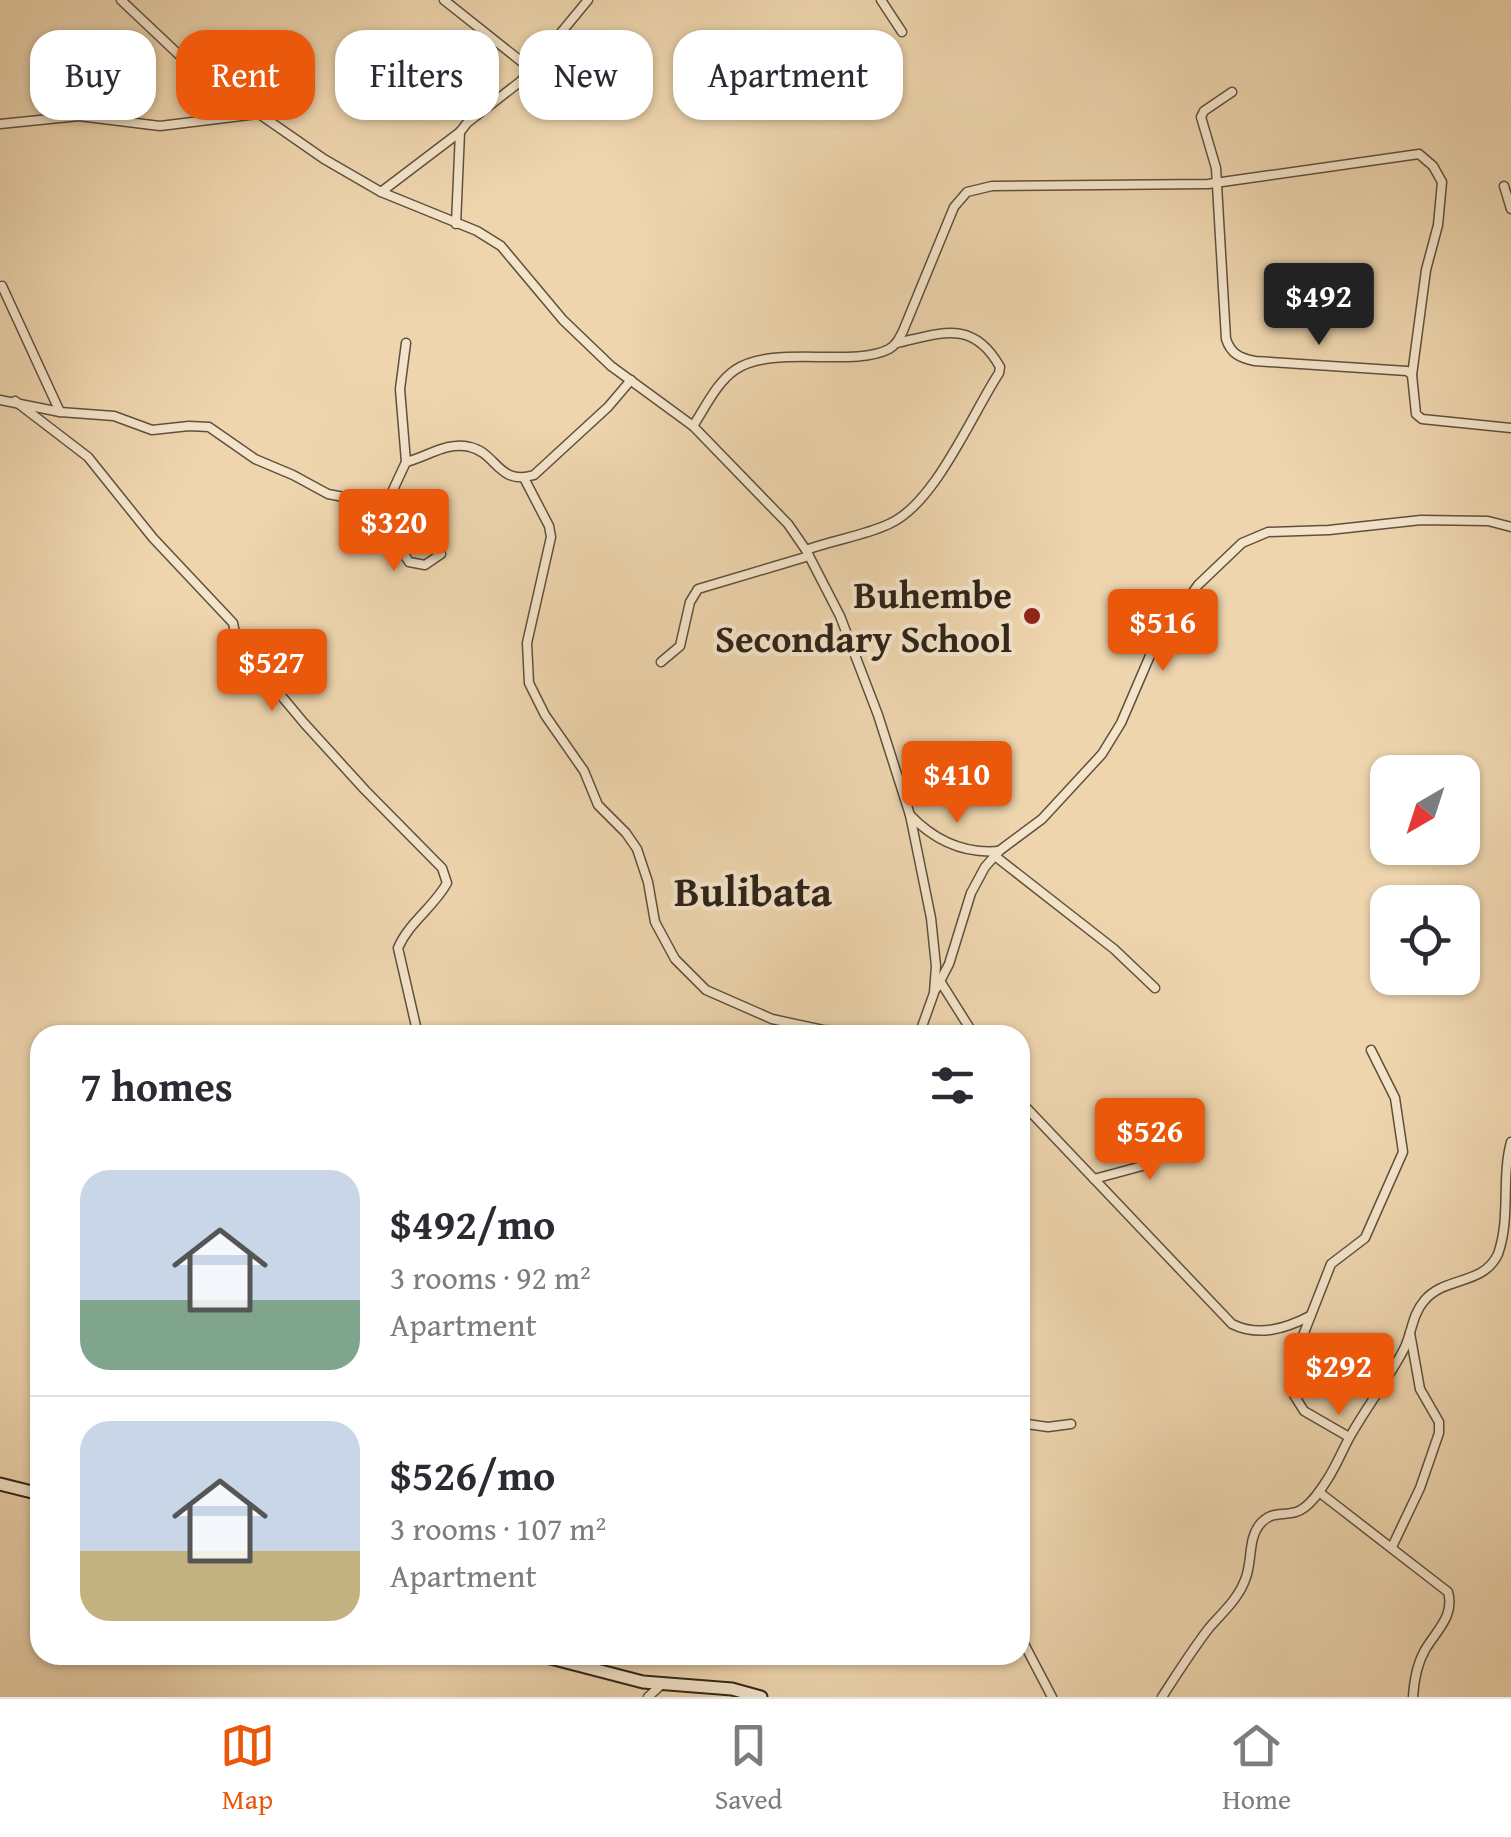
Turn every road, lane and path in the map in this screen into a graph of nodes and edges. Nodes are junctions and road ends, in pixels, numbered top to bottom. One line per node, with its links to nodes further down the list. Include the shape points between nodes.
1 (121, 0): 7 (street)
2 (444, 0): 8 (street)
3 (588, 0): 5 (street)
4 (882, 0): 6 (street)
5 (564, 30)
6 (901, 30)
7 (176, 52)
8 (519, 60)
9 (519, 81): 14 (street)
10 (1232, 92): 15 (street, via 1201,117)
11 (208, 120): 13 (street, via 160,126 80,116)
12 (266, 120): 17 (street)
13 (0, 124)
14 (460, 132): 17 (street); 19 (street)
15 (1217, 184): 22 (street, via 992,186 967,192 954,207); 23 (street, via 1226,339 1236,355); 23 (street, via 1419,154 1433,166 1442,182 1441,204)
16 (1504, 186): 18 (street)
17 (380, 192): 19 (street)
18 (1511, 209)
19 (456, 224): 24 (street, via 501,246 563,320)
20 (2, 286): 27 (street)
21 (406, 343): 30 (street, via 400,389)
22 (897, 343): 28 (street, via 872,354 746,364 730,374); 34 (street, via 967,334 988,348 999,372 914,506 891,524)
23 (1412, 375): 29 (street, via 1422,419)
24 (631, 380): 28 (street); 31 (street)
25 (0, 400): 26 (street)
26 (15, 400): 27 (street); 42 (street, via 88,457 233,623 237,643 304,723 442,868 447,883 441,894 398,948)
27 (60, 412): 32 (street, via 114,416 152,430 208,428 255,460 328,494)
28 (693, 426): 34 (street, via 763,496)
29 (1511, 428)
30 (406, 462): 31 (street, via 445,447 473,447 504,473); 32 (street)
31 (524, 478): 43 (street, via 551,538 527,643 529,683 598,805 638,849 655,922 690,976 706,990)
32 (382, 505): 35 (street, via 409,562 425,564)
33 (1511, 527): 38 (street, via 1421,520 1249,539 1198,585 1169,624 1102,754 1042,819)
34 (807, 553): 36 (street, via 698,589 680,646); 37 (street, via 840,616)
35 (442, 554)
36 (661, 662)
37 (910, 815): 38 (street, via 943,841); 41 (street, via 935,951)
38 (997, 854): 39 (street, via 971,892); 40 (street)
39 (940, 981): 41 (street); 45 (street)
40 (1154, 988)
41 (934, 993): 44 (street)
42 (416, 1025)
43 (793, 1025)
44 (922, 1025)
45 (968, 1025)
46 (1371, 1050): 51 (street, via 1395,1098 1403,1152 1372,1226 1331,1264)
47 (1030, 1111): 50 (street)
48 (1188, 1142): 50 (street, via 1146,1165)
49 (1511, 1142): 52 (street, via 1505,1234 1497,1256 1478,1274 1432,1292)
50 (1094, 1178): 51 (street, via 1232,1324 1267,1331)
51 (1310, 1316): 55 (street, via 1293,1361 1294,1395 1304,1410)
52 (1410, 1333): 55 (street); 59 (street, via 1420,1389 1440,1433)
53 (1071, 1424): 54 (street)
54 (1030, 1425)
55 (1350, 1437): 58 (street)
56 (0, 1484): 57 (street)
57 (30, 1492)
58 (1319, 1492): 59 (street); 66 (street, via 1297,1512 1275,1513 1261,1523 1252,1536 1242,1589)
59 (1392, 1547): 67 (street, via 1450,1599 1418,1666)
60 (1030, 1655): 65 (street)
61 (579, 1665): 62 (street)
62 (661, 1685): 63 (street); 64 (street)
63 (648, 1697)
64 (760, 1697)
65 (1052, 1697)
66 (1162, 1697)
67 (1413, 1697)

